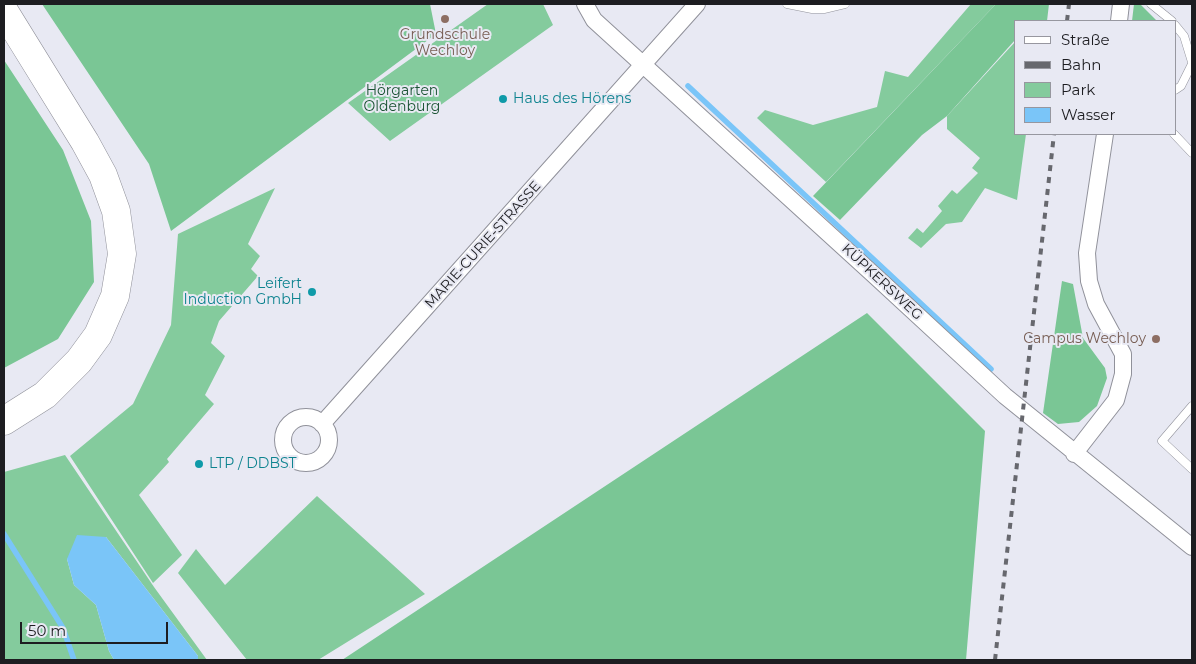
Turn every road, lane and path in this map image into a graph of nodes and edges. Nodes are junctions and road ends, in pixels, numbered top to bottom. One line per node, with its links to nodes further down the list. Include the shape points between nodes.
1 (585, 4): 12 (street, KÜPKERSWEG, via 594,20)
2 (697, 4): 12 (street, MARIE-CURIE-STRASSE)
3 (787, 4): 4 (lane, via 812,9)
4 (845, 4)
5 (1121, 4): 8 (street)
6 (1151, 4): 9 (lane)
7 (4, 11): 17 (highway, via 85,142 116,211 122,254 115,296 98,335)
8 (1119, 20)
9 (1171, 20)
10 (1176, 26): 11 (lane, via 1184,36)
11 (1192, 63): 13 (lane, via 1181,86)
12 (643, 66): 21 (street, MARIE-CURIE-STRASSE); 22 (street, KÜPKERSWEG, via 1004,396)
13 (1176, 89)
14 (1104, 135): 22 (street, via 1087,254 1089,281 1096,304 1123,354 1123,374 1116,400)
15 (1175, 135): 16 (lane)
16 (1192, 153)
17 (79, 361): 18 (highway, via 20,396); 20 (highway, via 45,395)
18 (4, 400)
19 (1192, 406): 23 (lane, via 1162,441)
20 (4, 422)
21 (322, 424)
22 (1074, 454): 24 (street, KÜPKERSWEG)
23 (1192, 469)
24 (1192, 547)

